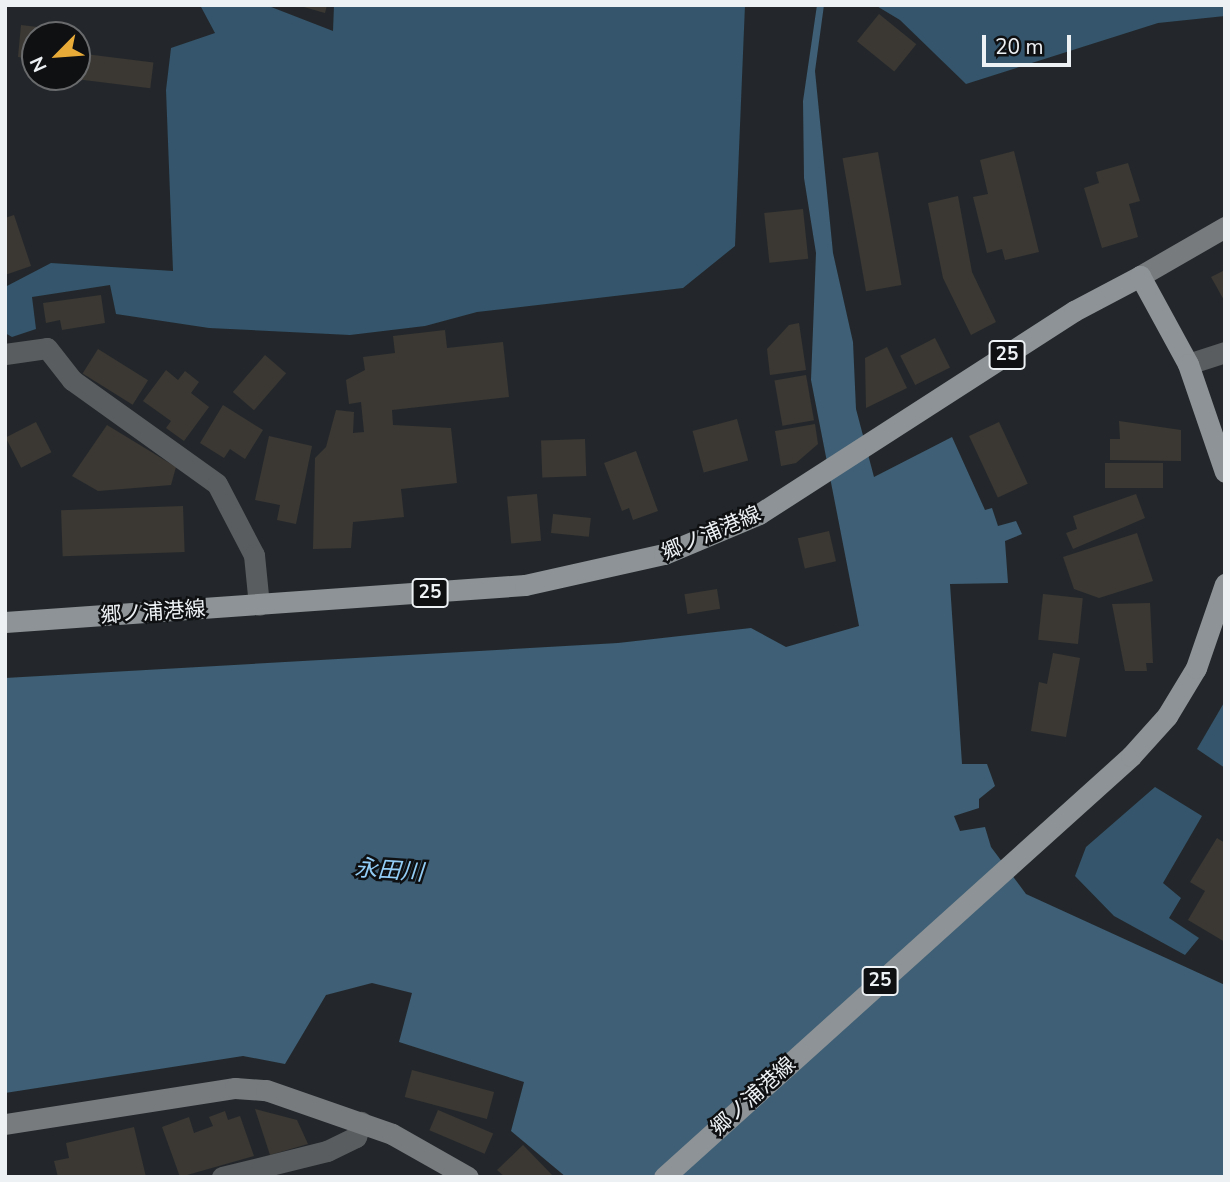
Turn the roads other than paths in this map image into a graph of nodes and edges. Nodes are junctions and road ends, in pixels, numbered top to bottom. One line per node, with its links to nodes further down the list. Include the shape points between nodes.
1 (1225, 227): 2 (street)
2 (1140, 276): 5 (main road); 8 (main road, 郷ノ浦港線 / 25, via 830,470 713,536 602,572 525,585)
3 (1225, 352): 5 (street)
4 (5, 354): 8 (street, via 47,348 72,380 217,484 254,555)
5 (1188, 364): 6 (main road)
6 (1225, 471)
7 (1225, 584): 14 (main road, 郷ノ浦港線 / 25, via 1196,668 1167,716 1097,785)
8 (259, 605): 9 (main road, 郷ノ浦港線 / 25)
9 (5, 622)
10 (361, 1122): 11 (street, via 307,1101 235,1088); 12 (street, via 356,1137 327,1151); 13 (street)
11 (5, 1124)
12 (222, 1177)
13 (468, 1177)
14 (664, 1177)

